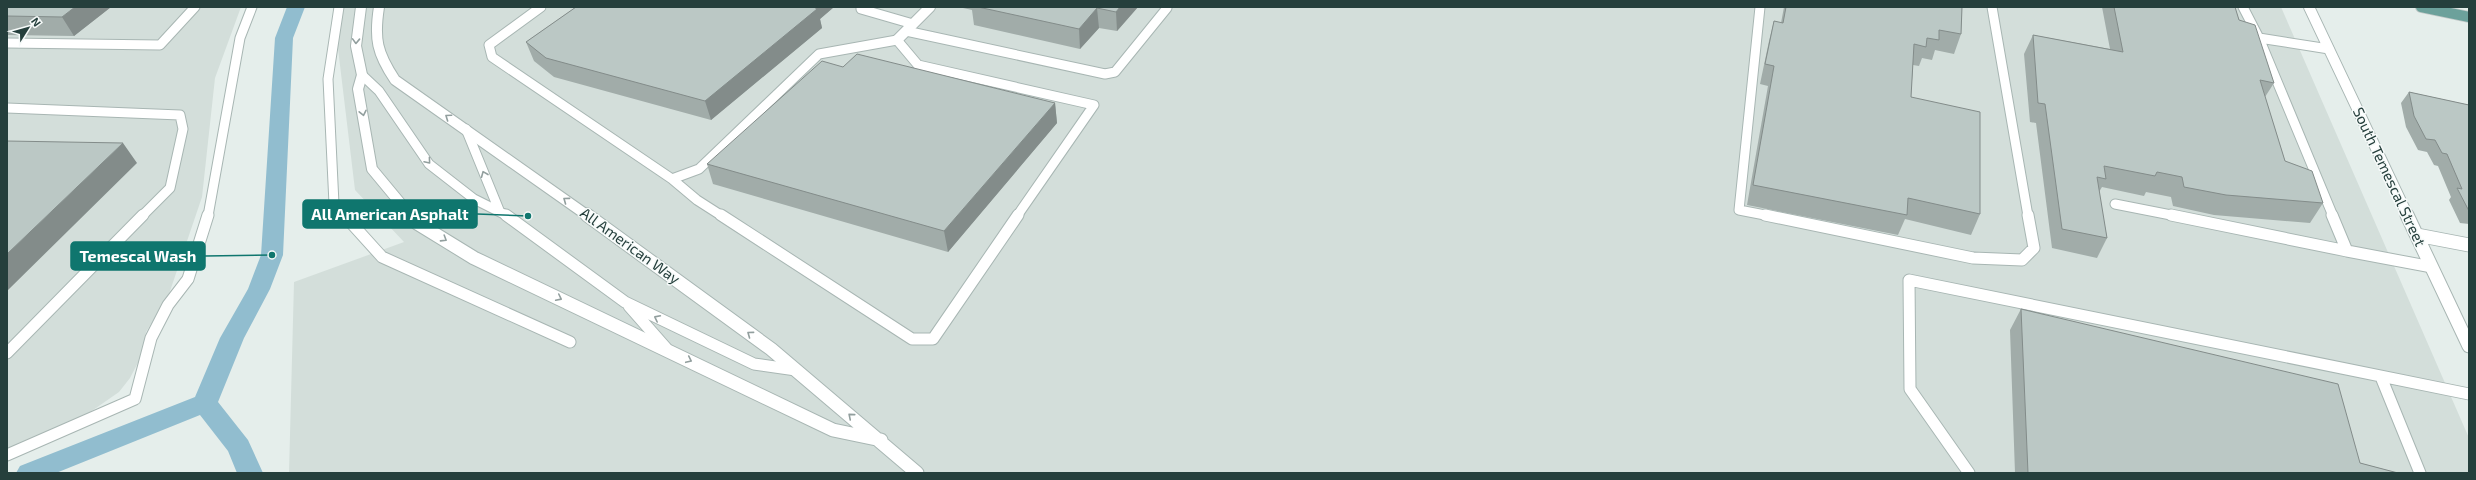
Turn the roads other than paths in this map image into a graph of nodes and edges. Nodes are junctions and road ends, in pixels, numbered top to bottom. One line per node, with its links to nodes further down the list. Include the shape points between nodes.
1 (195, 7): 19 (lane, via 160,45)
2 (252, 7): 40 (lane, via 240,38 206,228 188,279 168,305 151,338 135,399)
3 (339, 7): 32 (lane, via 328,79 334,204 382,257)
4 (361, 7): 21 (street, one-way to 21, via 356,46)
5 (379, 7): 23 (street, All American Way, one-way to 5, via 395,80 382,61 375,31)
6 (541, 7): 24 (lane, via 489,45 492,57)
7 (864, 7): 16 (lane, via 862,10)
8 (930, 7): 16 (street)
9 (1760, 7): 10 (lane, via 1739,210 1973,258 2022,260 2034,248)
10 (1992, 7)
11 (2242, 7): 17 (lane)
12 (2309, 7): 20 (street, South Temescal Street)
13 (2422, 7): 15 (main road)
14 (1167, 8): 16 (lane, via 1115,72 1105,74)
15 (2469, 17)
16 (910, 27): 18 (street)
17 (2259, 38): 20 (lane); 29 (lane)
18 (897, 40): 24 (lane, via 819,54 699,170); 24 (lane, via 918,65 1094,105 933,339 912,339 697,200)
19 (7, 43)
20 (2329, 49): 27 (street, South Temescal Street)
21 (362, 75): 26 (lane, one-way to 26, via 380,91 429,164 474,199); 34 (street, one-way to 34, via 358,89 372,169 417,223 474,258)
22 (7, 108): 35 (lane, via 180,115 183,129 170,188)
23 (466, 129): 26 (lane, one-way to 23); 36 (street, All American Way, one-way to 23)
24 (672, 178)
25 (2115, 204): 29 (lane)
26 (498, 210): 31 (lane)
27 (2417, 235): 28 (street); 30 (street, South Temescal Street)
28 (2469, 244)
29 (2347, 251): 30 (lane)
30 (2432, 267): 33 (street, South Temescal Street)
31 (625, 302): 34 (lane); 36 (lane, one-way to 31, via 754,364)
32 (570, 342)
33 (2469, 346)
34 (668, 350): 39 (street, one-way to 39, via 833,430)
35 (7, 353)
36 (797, 370): 39 (street, All American Way, one-way to 36)
37 (2381, 377): 38 (lane); 42 (lane, via 1909,280 1910,389); 43 (lane)
38 (2469, 394)
39 (881, 440): 41 (street, All American Way)
40 (7, 455)
41 (917, 473)
42 (1969, 473)
43 (2420, 473)

